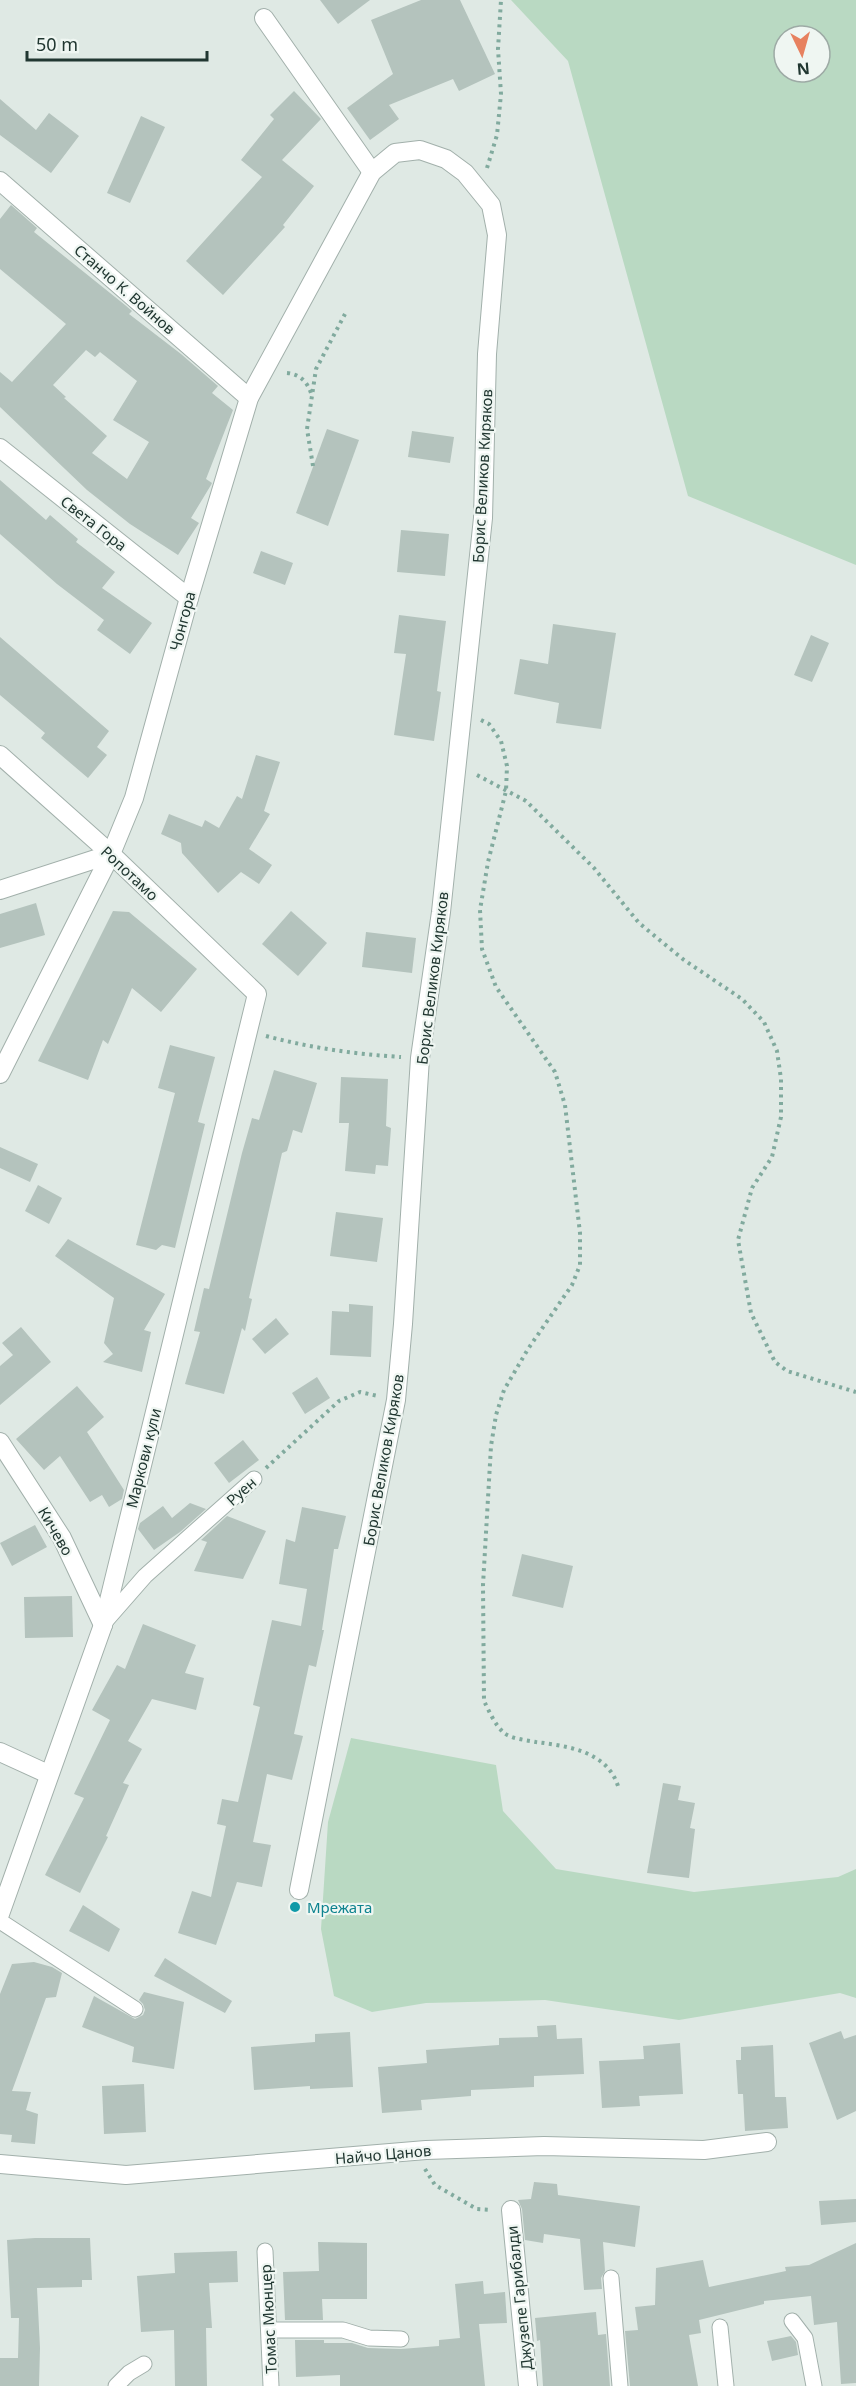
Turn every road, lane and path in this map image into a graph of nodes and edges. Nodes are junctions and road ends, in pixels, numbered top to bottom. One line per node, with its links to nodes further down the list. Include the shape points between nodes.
1 (501, 0): 5 (path, via 497,135)
2 (264, 18): 3 (street)
3 (372, 172): 5 (street, Борис Великов Киряков, via 395,153 420,150 446,159); 7 (street, Чонгора)
4 (0, 181): 9 (street, Станчо К. Войнов)
5 (480, 189): 13 (street, Борис Великов Киряков, via 491,205 497,236 487,354 483,518)
6 (345, 315): 8 (path, via 316,369)
7 (260, 379): 8 (path, via 279,372 294,374 308,383); 9 (street, Чонгора)
8 (312, 397): 11 (path, via 308,429)
9 (249, 398): 12 (street, Чонгора)
10 (0, 448): 12 (street, Света Гора)
11 (313, 466)
12 (189, 598): 17 (street, Чонгора, via 134,798)
13 (462, 710): 15 (street, Борис Великов Киряков); 16 (path, via 489,723 501,741 507,766)
14 (0, 755): 17 (street, Ропотамо)
15 (456, 768): 16 (path); 21 (street, Борис Великов Киряков)
16 (506, 791): 23 (path, via 526,801 560,834 639,923 684,960 742,999 764,1022 782,1079 781,1117 772,1157 752,1188 738,1240 752,1313 775,1362 787,1371); 30 (path, via 480,910 482,949 496,987 555,1072 565,1105 580,1264 572,1285 504,1390 496,1415 483,1585 484,1701 504,1733 523,1740 568,1746 599,1759)
17 (111, 854): 18 (street); 19 (street, Ропотамо); 22 (street, Чонгора)
18 (0, 890)
19 (257, 994): 20 (street, Маркови кули)
20 (248, 1031): 21 (path, via 308,1047); 27 (street, Маркови кули)
21 (420, 1058): 24 (street, Борис Великов Киряков)
22 (0, 1074)
23 (856, 1392)
24 (396, 1400): 26 (path, Руен, via 360,1392 339,1401); 31 (street, Борис Великов Киряков)
25 (0, 1443): 27 (street, Кичево, via 62,1538)
26 (254, 1479): 27 (lane, Руен, via 145,1576)
27 (103, 1625): 29 (street, Маркови кули)
28 (0, 1752): 29 (street)
29 (48, 1774): 32 (street, Маркови кули)
30 (618, 1786)
31 (299, 1890)
32 (0, 1914)
33 (0, 1921): 34 (lane)
34 (135, 2008)
35 (767, 2142): 36 (street, Найчо Цанов, via 704,2150 544,2146)
36 (414, 2151): 37 (street, Найчо Цанов, via 126,2175); 38 (path, via 435,2185 477,2209)
37 (0, 2164)
38 (511, 2210): 48 (street, Джузепе Гарибалди)
39 (265, 2251): 43 (lane, Томас Мюнцер)
40 (610, 2278): 49 (lane)
41 (792, 2321): 51 (lane, via 805,2338)
42 (720, 2327): 50 (lane)
43 (269, 2330): 44 (lane, via 343,2330 369,2338); 47 (lane, Томас Мюнцер)
44 (400, 2339)
45 (144, 2364): 46 (lane)
46 (116, 2386)
47 (272, 2386)
48 (528, 2386)
49 (620, 2386)
50 (726, 2386)
51 (814, 2386)

